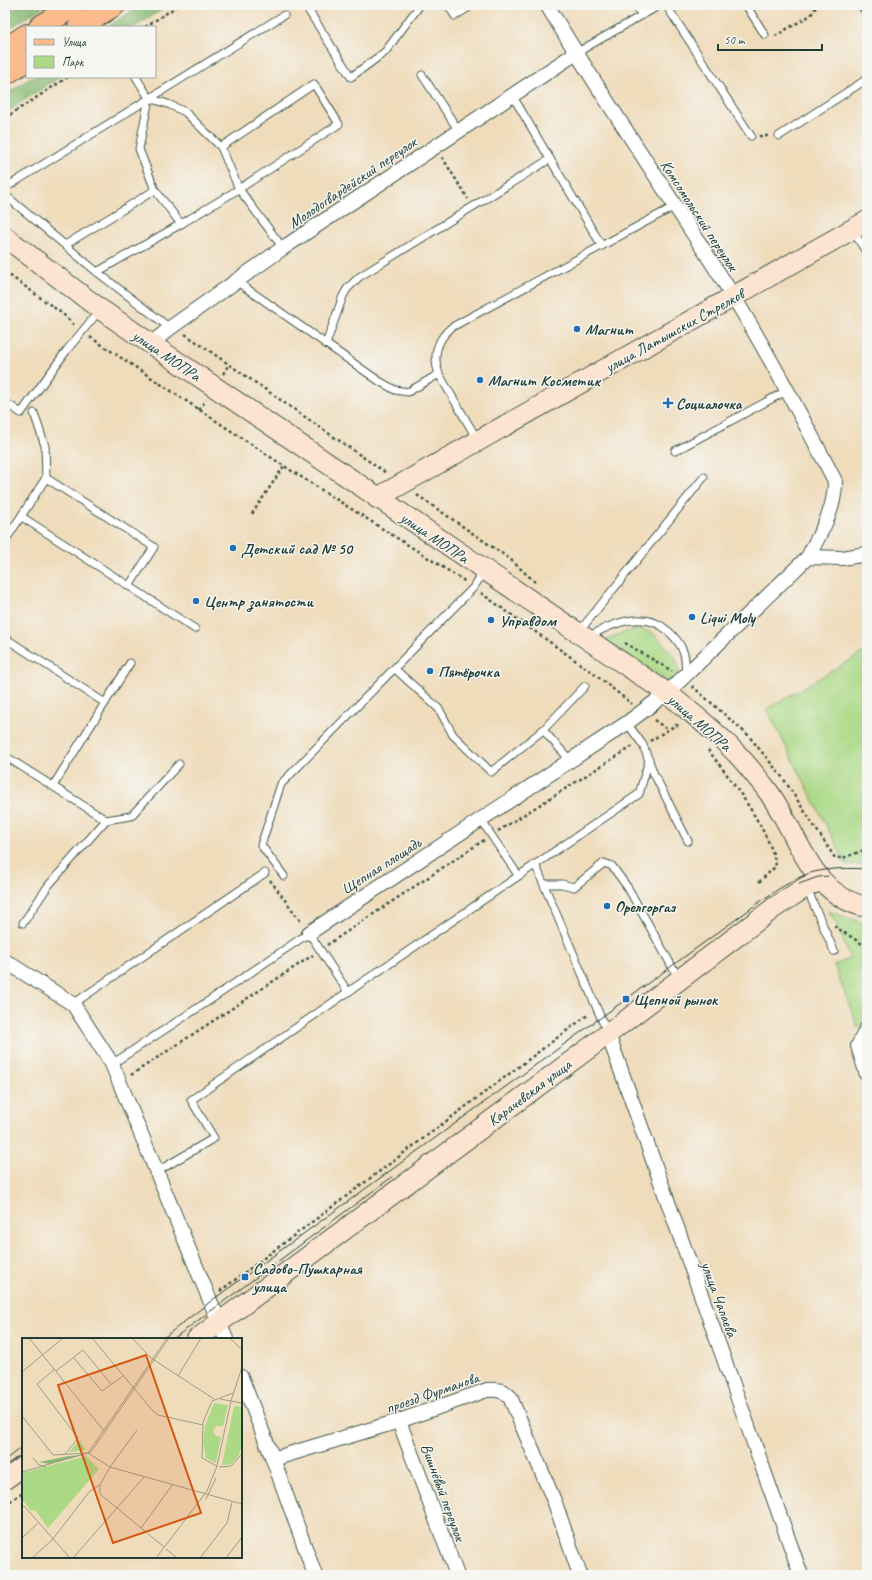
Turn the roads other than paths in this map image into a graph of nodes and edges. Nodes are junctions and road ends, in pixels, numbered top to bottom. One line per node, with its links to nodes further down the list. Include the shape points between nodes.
1 (9, 5): 14 (lane)
2 (75, 5): 18 (main road)
3 (114, 5): 19 (main road)
4 (305, 5): 5 (lane, via 351,77 385,52)
5 (420, 5)
6 (448, 5): 7 (lane, via 455,16)
7 (472, 5)
8 (547, 5): 23 (street, Комсомольский переулок)
9 (635, 5): 16 (lane)
10 (660, 5): 16 (lane)
11 (666, 5): 32 (lane)
12 (746, 5): 20 (lane)
13 (861, 5): 15 (lane)
14 (5, 8)
15 (867, 14)
16 (642, 15): 23 (lane)
17 (284, 16): 30 (lane)
18 (42, 26)
19 (81, 26)
20 (765, 35)
21 (26, 36): 22 (main road)
22 (5, 49)
23 (576, 53): 29 (street, Молодогвардейский переулок); 40 (street, Комсомольский переулок)
24 (26, 61): 25 (main road)
25 (5, 74)
26 (422, 75): 31 (lane)
27 (137, 78): 30 (lane)
28 (867, 79): 33 (lane)
29 (512, 95): 31 (street, Молодогвардейский переулок); 35 (lane)
30 (149, 98): 34 (lane, via 185,112); 36 (lane); 38 (lane, via 139,149)
31 (459, 130): 46 (street, Молодогвардейский переулок)
32 (751, 136)
33 (779, 136)
34 (221, 147): 37 (lane); 37 (lane, via 314,84 339,124)
35 (550, 159): 45 (lane); 54 (lane, via 367,271 352,283 343,296)
36 (5, 188)
37 (239, 189): 41 (lane); 46 (lane)
38 (155, 190): 41 (lane); 44 (lane)
39 (5, 195): 44 (lane)
40 (674, 206): 45 (lane); 50 (street, Комсомольский переулок)
41 (181, 224): 48 (lane)
42 (859, 225): 47 (lane); 50 (street, улица Латышских Стрелков)
43 (5, 237): 51 (street, улица МОПРа)
44 (65, 245): 48 (lane)
45 (602, 246): 55 (lane, via 452,327 441,338 437,347 436,366)
46 (283, 248): 49 (street, Молодогвардейский переулок)
47 (867, 253)
48 (97, 272): 52 (lane)
49 (236, 281): 52 (street, Молодогвардейский переулок); 54 (lane)
50 (733, 297): 56 (street, Комсомольский переулок); 59 (street, улица Латышских Стрелков)
51 (100, 309): 53 (street, улица МОПРа); 57 (lane, via 21,413)
52 (172, 327): 53 (street, Молодогвардейский переулок)
53 (151, 344): 63 (street, улица МОПРа)
54 (326, 344): 55 (lane, via 395,390 408,392)
55 (439, 374): 59 (lane)
56 (788, 390): 60 (lane); 67 (street, Комсомольский переулок, via 835,482 835,496 830,512)
57 (5, 402)
58 (34, 413): 62 (lane, via 45,446)
59 (478, 441): 63 (street, улица Латышских Стрелков)
60 (676, 451)
61 (704, 477): 71 (lane)
62 (46, 478): 64 (lane); 69 (lane, via 154,547)
63 (377, 498): 68 (street, улица МОПРа)
64 (22, 517): 65 (lane); 69 (lane)
65 (5, 541)
66 (867, 554): 67 (street, via 842,558)
67 (808, 557): 75 (street, Комсомольский переулок)
68 (486, 570): 71 (street, улица МОПРа); 74 (lane, via 473,588)
69 (129, 586): 70 (lane)
70 (195, 629)
71 (589, 633): 75 (lane, via 628,620 648,619 661,624 677,639 684,654); 77 (street, улица МОПРа)
72 (5, 638): 78 (lane)
73 (130, 664): 78 (lane)
74 (395, 669): 80 (lane, via 439,709 453,735 491,772); 92 (lane, via 281,784 261,845)
75 (684, 677): 77 (street, Щепная площадь)
76 (585, 686): 80 (lane)
77 (667, 693): 79 (street, Щепная площадь); 94 (street, улица МОПРа, via 731,749 765,788 814,872)
78 (105, 703): 85 (lane)
79 (627, 723): 82 (street, Щепная площадь); 83 (lane, via 642,743)
80 (543, 730): 82 (lane)
81 (5, 756): 85 (lane)
82 (570, 760): 87 (street, Щепная площадь)
83 (649, 760): 88 (lane); 89 (lane, via 639,794)
84 (179, 764): 86 (lane, via 131,816)
85 (53, 786): 86 (lane)
86 (106, 820): 96 (lane, via 48,886)
87 (481, 820): 91 (lane); 97 (street, Щепная площадь)
88 (688, 842)
89 (535, 864): 91 (lane); 93 (lane)
90 (265, 873): 102 (lane)
91 (518, 875): 101 (lane)
92 (284, 876)
93 (544, 884): 100 (lane, via 574,887 604,863 612,866 628,888); 104 (lane)
94 (813, 884): 95 (street); 98 (lane); 100 (street, Карачевская улица, via 775,907)
95 (867, 907)
96 (23, 923)
97 (309, 933): 101 (lane); 105 (lane, Щепная площадь)
98 (834, 951)
99 (5, 961): 102 (street)
100 (679, 979): 104 (street, Карачевская улица)
101 (348, 992): 107 (lane, via 192,1100 214,1138)
102 (73, 1004): 105 (street)
103 (867, 1028): 106 (street, via 858,1046)
104 (608, 1034): 108 (street, Карачевская улица); 118 (street, улица Чапаева)
105 (112, 1064): 107 (street)
106 (867, 1075)
107 (158, 1171): 108 (street)
108 (223, 1331): 109 (street, Карачевская улица)
109 (199, 1338)
110 (242, 1380): 112 (street)
111 (399, 1421): 112 (street, проезд Фурманова); 116 (street, Вишнёвый переулок); 117 (street, проезд Фурманова, via 487,1390 495,1389 510,1397 555,1503)
112 (273, 1459): 115 (street)
113 (22, 1467): 114 (street)
114 (5, 1479)
115 (315, 1575)
116 (457, 1575)
117 (580, 1575)
118 (801, 1575)

